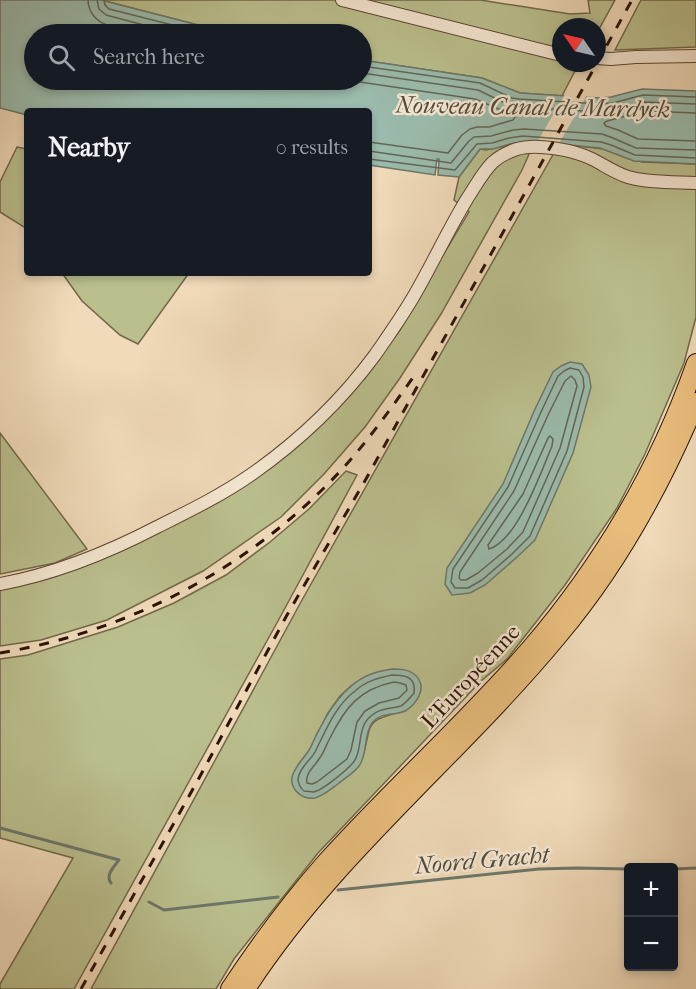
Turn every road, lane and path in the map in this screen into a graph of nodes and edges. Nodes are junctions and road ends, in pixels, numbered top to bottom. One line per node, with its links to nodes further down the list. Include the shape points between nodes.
1 (342, 0): 2 (street)
2 (552, 53)
3 (696, 56): 4 (street)
4 (606, 59)
5 (696, 183): 8 (street, via 632,178 562,149 520,148 505,154 491,164 477,184 374,357 327,411 288,446 218,495 126,543 70,566)
6 (696, 363): 9 (highway, L'Européenne, via 646,479 607,547 572,596 518,663 315,875)
7 (696, 402): 10 (highway, L'Européenne, via 641,516 582,606 511,689 332,877)
8 (0, 584)
9 (230, 989)
10 (246, 989)

